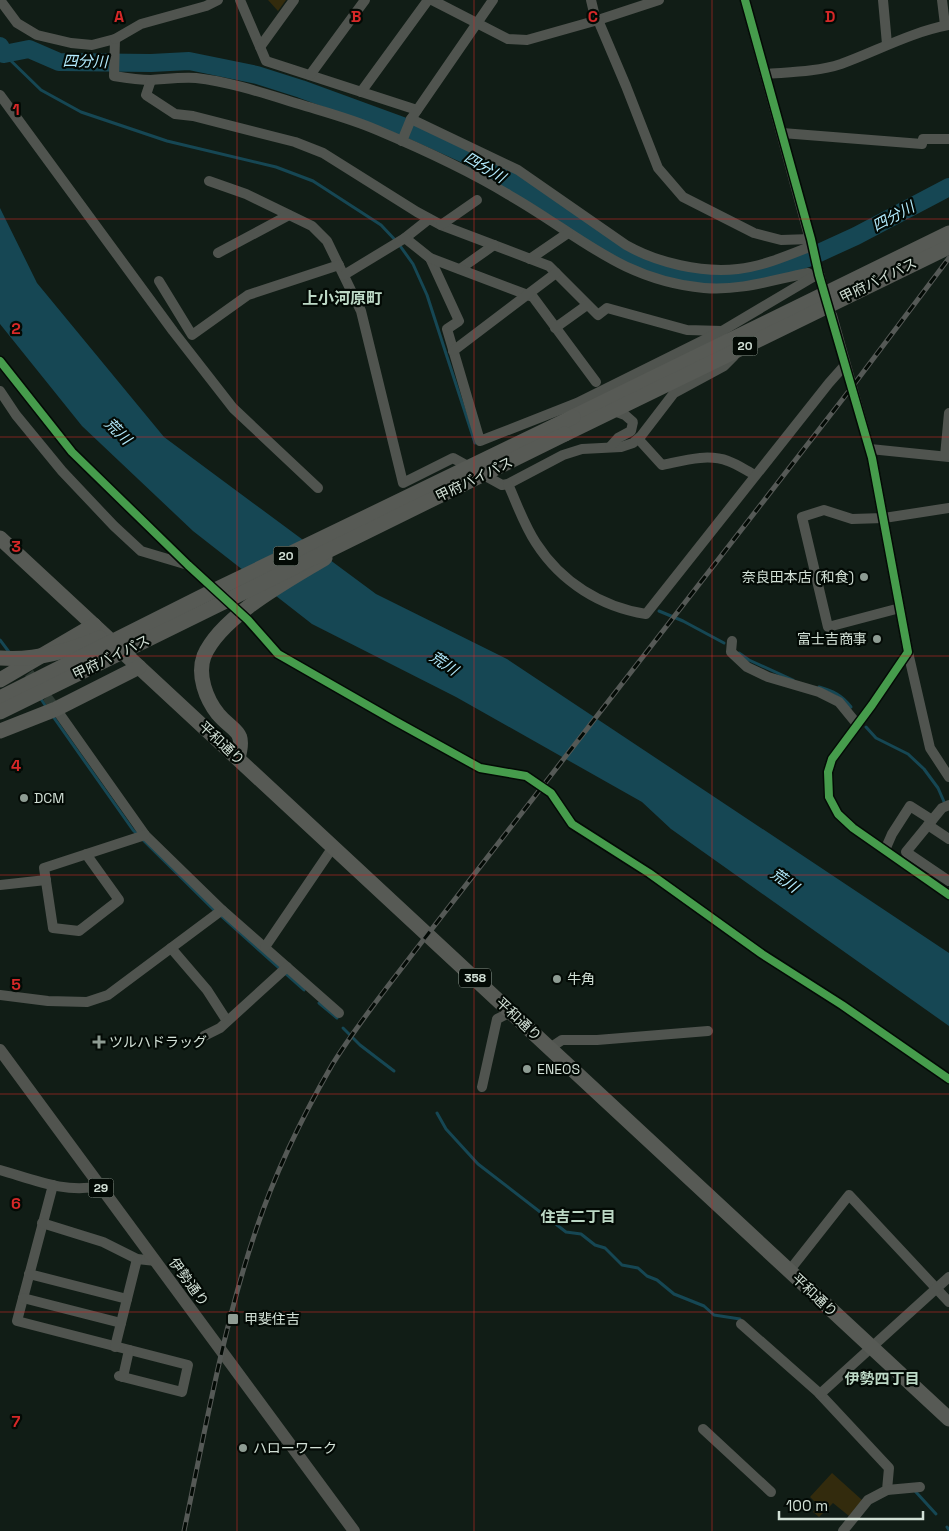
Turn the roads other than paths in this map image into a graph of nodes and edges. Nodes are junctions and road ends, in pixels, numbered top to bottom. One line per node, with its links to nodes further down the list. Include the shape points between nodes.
1 (0, 0): 16 (street, via 17,23 37,35 92,45)
2 (218, 0): 16 (street, via 141,24)
3 (240, 0): 18 (street)
4 (294, 0): 18 (street)
5 (365, 0): 20 (street)
6 (430, 0): 14 (street); 22 (street)
7 (493, 0): 14 (street)
8 (591, 0): 13 (street)
9 (659, 0): 13 (street)
10 (745, 0): 19 (street)
11 (883, 0): 17 (street)
12 (942, 0): 15 (street)
13 (597, 20): 14 (street, via 527,40 508,39); 36 (street, via 658,168 683,197 754,233 781,240)
14 (477, 23): 24 (street)
15 (947, 25): 17 (street)
16 (115, 39): 21 (street, via 114,76)
17 (887, 44): 19 (street, via 840,65)
18 (260, 46): 20 (street, via 266,61)
19 (765, 74): 25 (street)
20 (310, 75): 22 (street)
21 (151, 80): 26 (street, via 197,78 240,87); 31 (street, via 146,94 175,114 295,142 323,153)
22 (361, 92): 24 (street)
23 (0, 95): 67 (street, via 233,408)
24 (413, 117): 26 (street); 36 (street, via 518,170 626,245 668,262 705,269 738,269 777,260)
25 (782, 133): 27 (street, via 922,144 923,138); 36 (street)
26 (403, 139): 33 (street, via 509,194)
27 (949, 139)
28 (209, 181): 30 (street)
29 (477, 200): 32 (street)
30 (289, 214): 40 (street); 43 (street, via 312,226 327,241)
31 (429, 219): 32 (street); 35 (street)
32 (441, 225): 37 (street)
33 (568, 233): 42 (street); 47 (street, via 605,257 671,284 740,288 808,273)
34 (949, 233): 39 (highway, 甲府バイパス / 20)
35 (404, 239): 41 (street); 46 (street)
36 (812, 242): 47 (street)
37 (494, 245): 42 (street); 44 (street)
38 (949, 246): 39 (highway, 甲府バイパス / 20)
39 (923, 252): 54 (highway, 甲府バイパス / 20); 73 (highway, 甲府バイパス / 20, bridge)
40 (218, 253)
41 (430, 258): 44 (street); 55 (street, via 459,321 447,329)
42 (530, 259): 45 (street, via 549,266)
43 (339, 265): 46 (street); 48 (street, via 248,295 192,335)
44 (460, 269): 49 (street)
45 (556, 273): 49 (street); 50 (street)
46 (344, 275): 66 (street, via 361,311 403,483 453,458 502,485)
47 (818, 275): 53 (street)
48 (160, 282)
49 (528, 294): 52 (street); 55 (street)
50 (587, 305): 52 (street); 53 (street, via 598,315 607,308 687,330)
51 (832, 316): 56 (street)
52 (555, 328): 57 (street)
53 (722, 330): 55 (street, via 577,403 480,441)
54 (746, 345): 59 (highway, 甲府バイパス / 20); 62 (street, via 724,366 674,393 632,443)
55 (453, 351)
56 (845, 365): 63 (street); 65 (street)
57 (596, 382)
58 (0, 391): 72 (street, via 62,471 140,551)
59 (614, 411): 62 (street, via 633,422 630,431); 70 (highway, 甲府バイパス / 20, bridge)
60 (949, 413): 64 (street)
61 (642, 443): 65 (street, via 662,465 715,458)
62 (610, 447): 66 (street, via 582,449 563,455)
63 (870, 449): 64 (street); 69 (street)
64 (947, 457)
65 (756, 475): 66 (street, via 646,614 600,600 566,578 535,542)
66 (508, 484)
67 (318, 488)
68 (949, 508): 69 (street)
69 (884, 518): 74 (street); 74 (street, via 852,519 824,510 802,517 828,627)
70 (377, 526): 83 (highway, 甲府バイパス / 20, bridge); 86 (highway, bridge, via 232,620 204,657 202,673 209,701 239,735)
71 (0, 539): 75 (highway, 平和通り / 358)
72 (188, 565)
73 (213, 591): 78 (highway, bridge, via 199,591 136,623 74,648 25,658); 81 (highway, 甲府バイパス / 20, bridge)
74 (900, 608): 77 (street)
75 (94, 626): 79 (highway, 平和通り / 358); 80 (highway)
76 (732, 641): 84 (street, via 731,652 747,667 839,702)
77 (908, 652): 84 (street); 87 (street, via 930,748)
78 (0, 658)
79 (139, 666): 82 (highway); 86 (highway, 平和通り / 358)
80 (3, 674)
81 (0, 698)
82 (56, 709): 85 (highway); 90 (street)
83 (0, 712)
84 (857, 724): 93 (street, via 832,758 828,772 829,797 838,814 852,828)
85 (0, 731)
86 (238, 758): 92 (highway, 平和通り / 358)
87 (949, 777)
88 (946, 807): 89 (street)
89 (930, 822): 91 (street); 93 (street, via 910,806); 96 (street, via 906,852)
90 (145, 835): 94 (street); 99 (street)
91 (949, 839)
92 (333, 847): 100 (street); 104 (highway, 平和通り / 358)
93 (885, 850): 98 (street)
94 (86, 854): 95 (street, via 44,868); 95 (street, via 119,900 80,931 53,928)
95 (46, 880): 97 (street)
96 (949, 881)
97 (0, 885)
98 (949, 895)
99 (222, 910): 100 (street); 101 (street)
100 (265, 947): 102 (street)
101 (171, 948): 103 (street, via 108,995 87,1002); 106 (street, via 207,990)
102 (287, 967): 105 (street); 106 (street)
103 (0, 995)
104 (511, 1012): 109 (highway, 平和通り / 358); 111 (street, via 497,1019)
105 (339, 1013)
106 (227, 1021): 108 (street)
107 (708, 1031): 109 (street, via 562,1040)
108 (204, 1036)
109 (550, 1048): 118 (highway, 平和通り / 358)
110 (0, 1050): 114 (main road, 伊勢通り / 29)
111 (482, 1087)
112 (0, 1170): 113 (street)
113 (52, 1185): 114 (street, via 85,1190); 115 (street)
114 (99, 1186): 117 (main road, 伊勢通り / 29)
115 (42, 1223): 116 (street, via 103,1242); 119 (street)
116 (137, 1259): 117 (street); 123 (street)
117 (156, 1261): 136 (main road, 伊勢通り / 29)
118 (788, 1271): 121 (street, via 849,1195); 128 (highway, 平和通り / 358)
119 (29, 1274): 122 (street); 123 (street)
120 (949, 1277): 121 (street)
121 (936, 1288): 124 (street); 128 (street)
122 (23, 1298): 125 (street); 127 (street, via 17,1321)
123 (127, 1298): 125 (street)
124 (949, 1302)
125 (121, 1323): 127 (street)
126 (741, 1324): 130 (street)
127 (115, 1346): 129 (street)
128 (871, 1347): 130 (street); 131 (highway, 平和通り / 358)
129 (129, 1350): 129 (street, via 188,1365 182,1392 121,1376)
130 (820, 1394): 134 (street, via 889,1468)
131 (949, 1419)
132 (703, 1429): 135 (street)
133 (920, 1487): 134 (street)
134 (887, 1490): 137 (street, via 868,1500)
135 (771, 1492)
136 (354, 1531)
137 (844, 1531)

